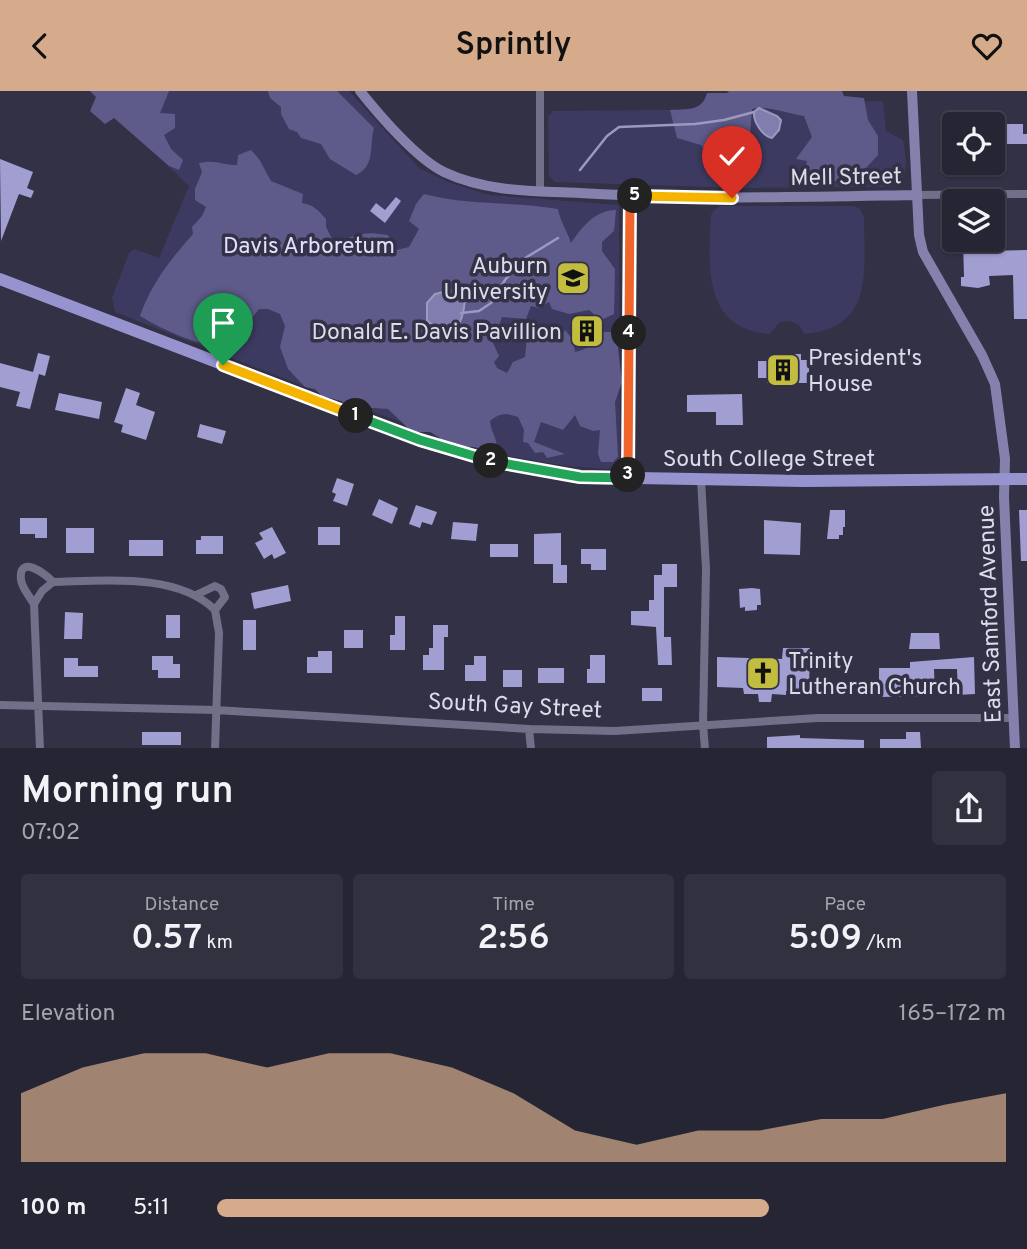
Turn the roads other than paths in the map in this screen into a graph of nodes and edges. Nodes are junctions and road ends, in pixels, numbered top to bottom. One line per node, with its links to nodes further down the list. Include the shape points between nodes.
1 (360, 91): 4 (street, Mell Street, via 414,150 443,172 503,189)
2 (540, 91): 4 (street)
3 (912, 91): 6 (street, East Samford Avenue)
4 (540, 191): 7 (street, Mell Street)
5 (1027, 194): 6 (street, Mell Street)
6 (916, 195): 7 (street, Mell Street); 11 (street, East Samford Avenue, via 923,253 995,384)
7 (630, 196): 9 (street)
8 (0, 279): 9 (main road, South College Street, via 420,440 548,473)
9 (628, 478): 10 (main road, South College Street)
10 (701, 479): 11 (main road, South College Street); 22 (street, via 706,569)
11 (1005, 479): 12 (main road, South College Street); 20 (street, East Samford Avenue)
12 (1027, 479)
13 (52, 582): 14 (street, via 130,581); 15 (street); 15 (street, via 39,568 25,568 21,582)
14 (196, 595): 16 (street); 16 (street, via 215,586 221,589 225,597)
15 (34, 604): 17 (street)
16 (215, 610): 19 (street, via 219,633)
17 (38, 704): 18 (street, South Gay Street); 19 (street, South Gay Street); 24 (street)
18 (0, 705)
19 (216, 710): 23 (street, South Gay Street); 25 (street)
20 (1014, 718): 21 (street, South Gay Street); 22 (street, South Gay Street, via 818,718); 28 (street, East Samford Avenue)
21 (1027, 718)
22 (703, 725): 23 (street, South Gay Street, via 614,731); 27 (street)
23 (529, 729): 26 (street)
24 (40, 748)
25 (215, 748)
26 (531, 748)
27 (705, 748)
28 (1015, 748)

